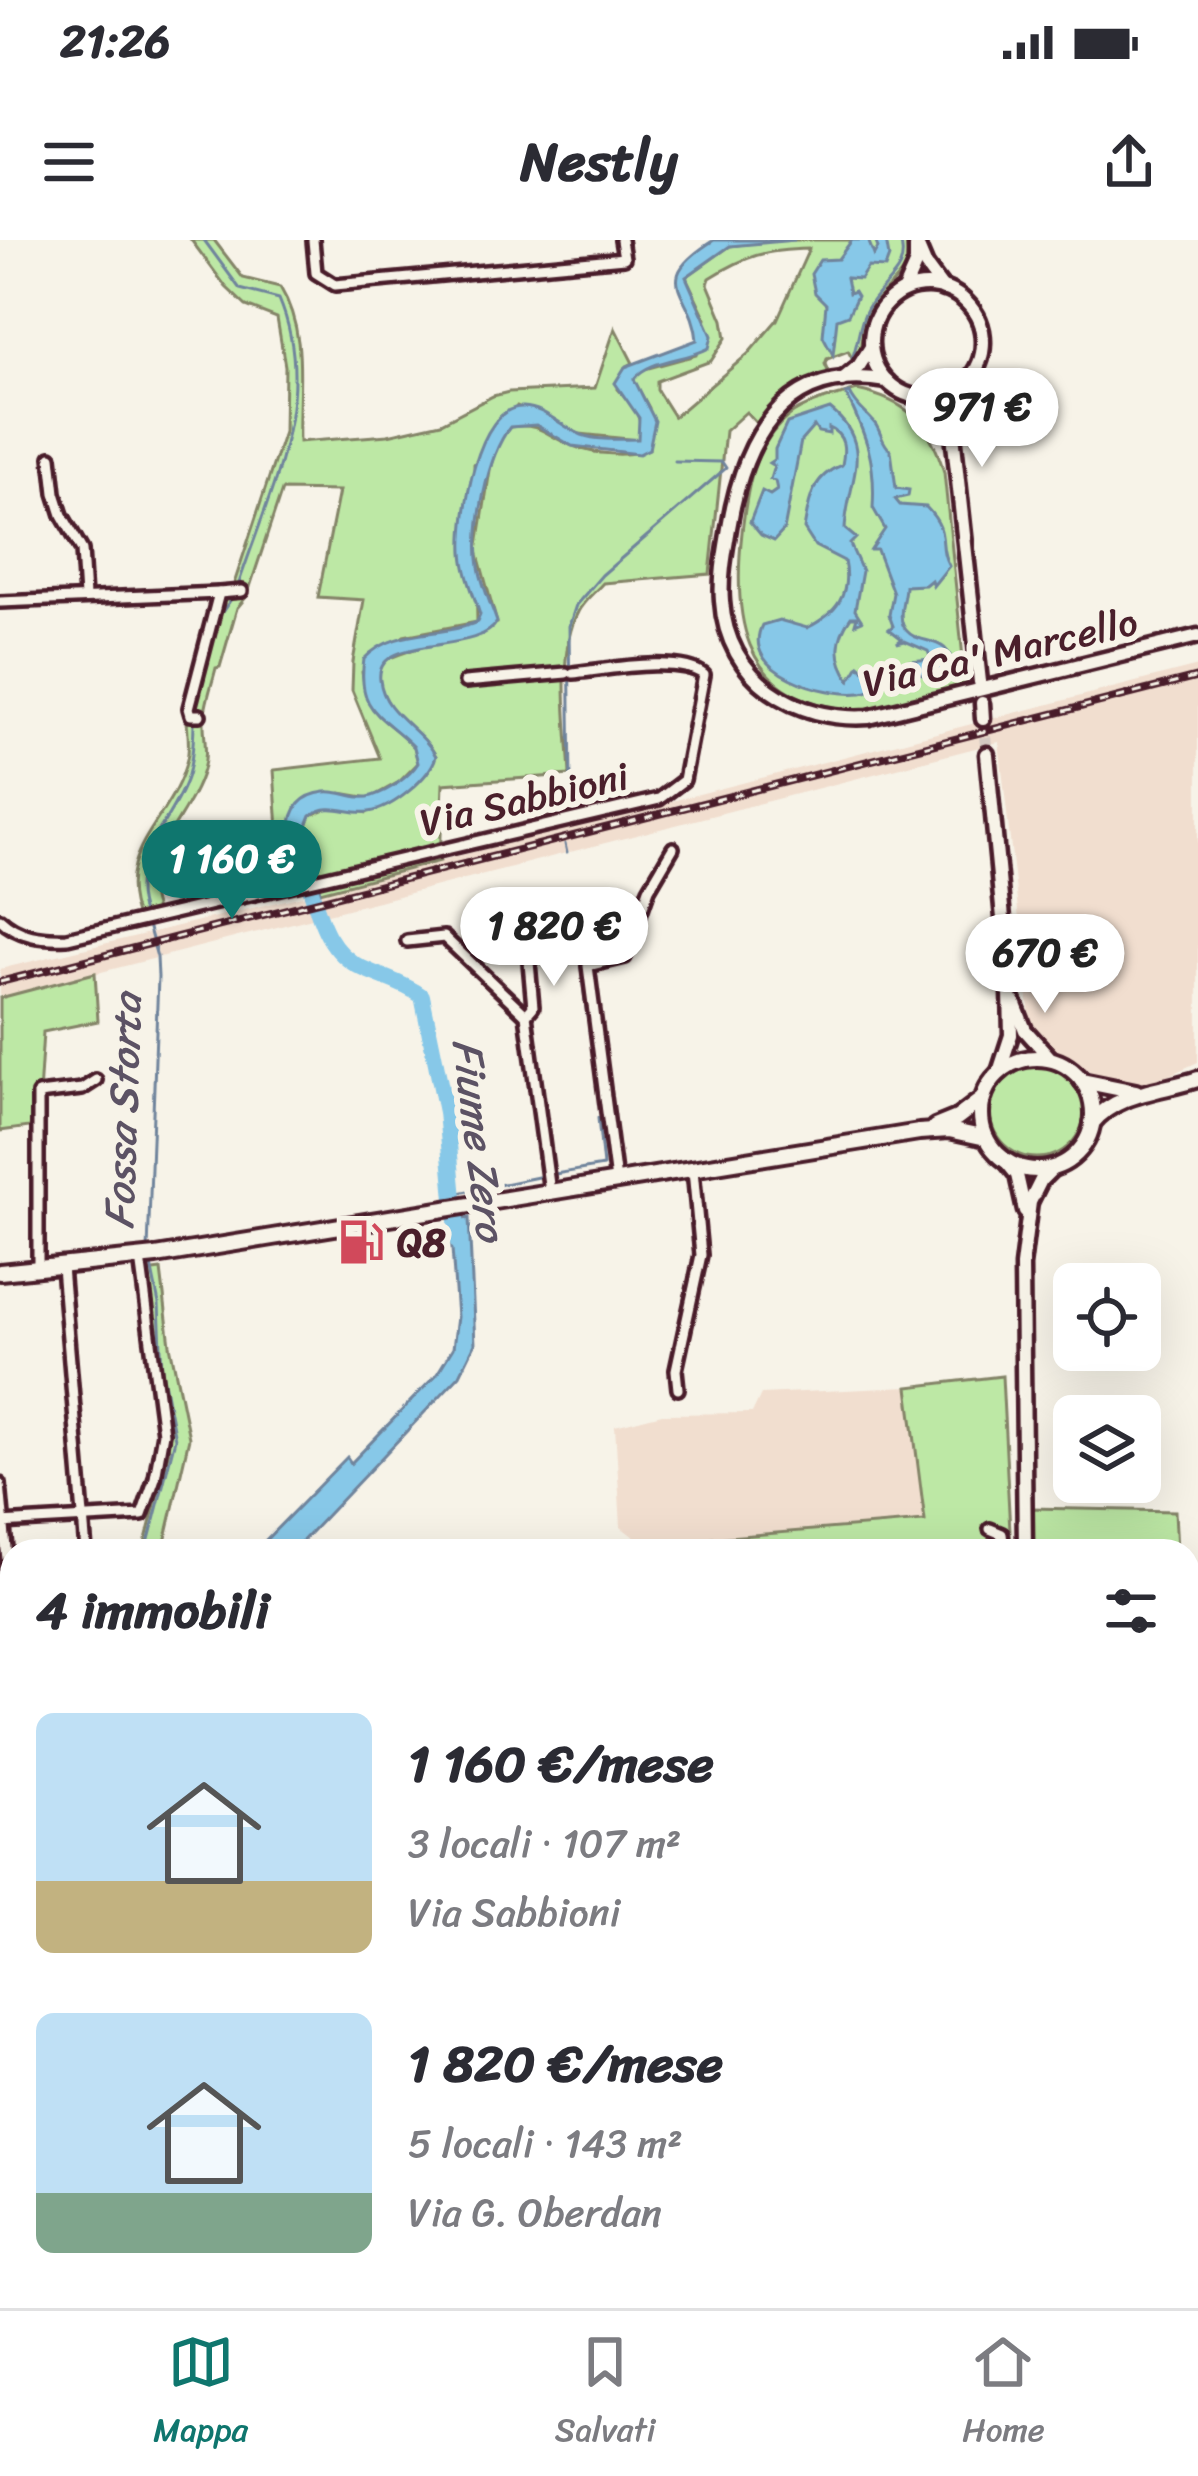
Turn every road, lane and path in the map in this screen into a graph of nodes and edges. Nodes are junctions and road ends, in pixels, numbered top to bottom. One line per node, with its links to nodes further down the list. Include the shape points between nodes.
1 (313, 240): 2 (street, via 316,274 334,285 624,258)
2 (621, 240)
3 (916, 243): 4 (main road, Via Ca' Marcello); 5 (main road, Via Ca' Marcello)
4 (943, 289): 5 (main road); 9 (main road, Via Ca' Marcello, via 970,306 982,335 980,357)
5 (903, 291): 6 (main road, Via Ca' Marcello, via 878,314)
6 (872, 347): 7 (main road, Via Ca' Marcello); 8 (main road)
7 (841, 380): 8 (main road, Via Ca' Marcello); 15 (main road, Via Ca' Marcello, via 797,397 768,420 737,486 723,611 734,647 768,691 813,714 869,717)
8 (887, 381): 10 (main road, Via Ca' Marcello)
9 (963, 384): 10 (main road); 11 (main road, Via Ca' Marcello)
10 (923, 398): 11 (main road, Via Ca' Marcello)
11 (953, 434): 17 (main road, Via Ca' Marcello)
12 (51, 458): 13 (street, via 62,515 82,550)
13 (85, 597): 14 (street); 19 (street, via 233,591 189,708)
14 (0, 602)
15 (1198, 636)
16 (465, 682): 23 (street, Via Sabbioni, via 656,666 704,675 683,780 659,799 67,938 41,939)
17 (980, 682)
18 (982, 703): 20 (main road)
19 (195, 715)
20 (983, 719)
21 (986, 754): 27 (main road)
22 (673, 848): 42 (street, via 625,957 588,966)
23 (5, 924): 24 (street)
24 (2, 940)
25 (527, 940): 28 (street, via 533,1007)
26 (407, 941): 28 (street, via 444,937)
27 (1010, 990): 29 (main road, via 1025,1030); 30 (main road, via 1011,1035)
28 (526, 1015): 43 (street)
29 (1052, 1060): 30 (main road, via 1022,1060); 33 (main road)
30 (999, 1072): 35 (main road)
31 (1198, 1079): 34 (main road)
32 (96, 1080): 47 (street, via 38,1094)
33 (1082, 1082): 34 (main road); 36 (main road)
34 (1141, 1093): 36 (main road)
35 (983, 1099): 37 (main road); 38 (main road)
36 (1092, 1123): 40 (main road, via 1079,1150)
37 (919, 1132): 38 (main road); 41 (main road)
38 (986, 1138): 39 (main road)
39 (1005, 1160): 40 (main road); 44 (main road, via 1021,1185)
40 (1054, 1167): 44 (main road, via 1035,1189)
41 (693, 1170): 42 (main road); 49 (street, via 701,1255)
42 (616, 1181): 43 (main road)
43 (550, 1192): 45 (main road)
44 (1026, 1218): 56 (main road)
45 (148, 1257): 46 (main road); 51 (street, via 163,1433 155,1478 142,1515)
46 (62, 1267): 47 (main road); 51 (street)
47 (38, 1269): 48 (main road)
48 (0, 1272)
49 (678, 1389)
50 (0, 1484): 52 (street)
51 (83, 1518): 52 (street); 54 (street)
52 (2, 1522)
53 (991, 1529): 55 (street)
54 (85, 1539)
55 (1003, 1539)
56 (1025, 1539)

